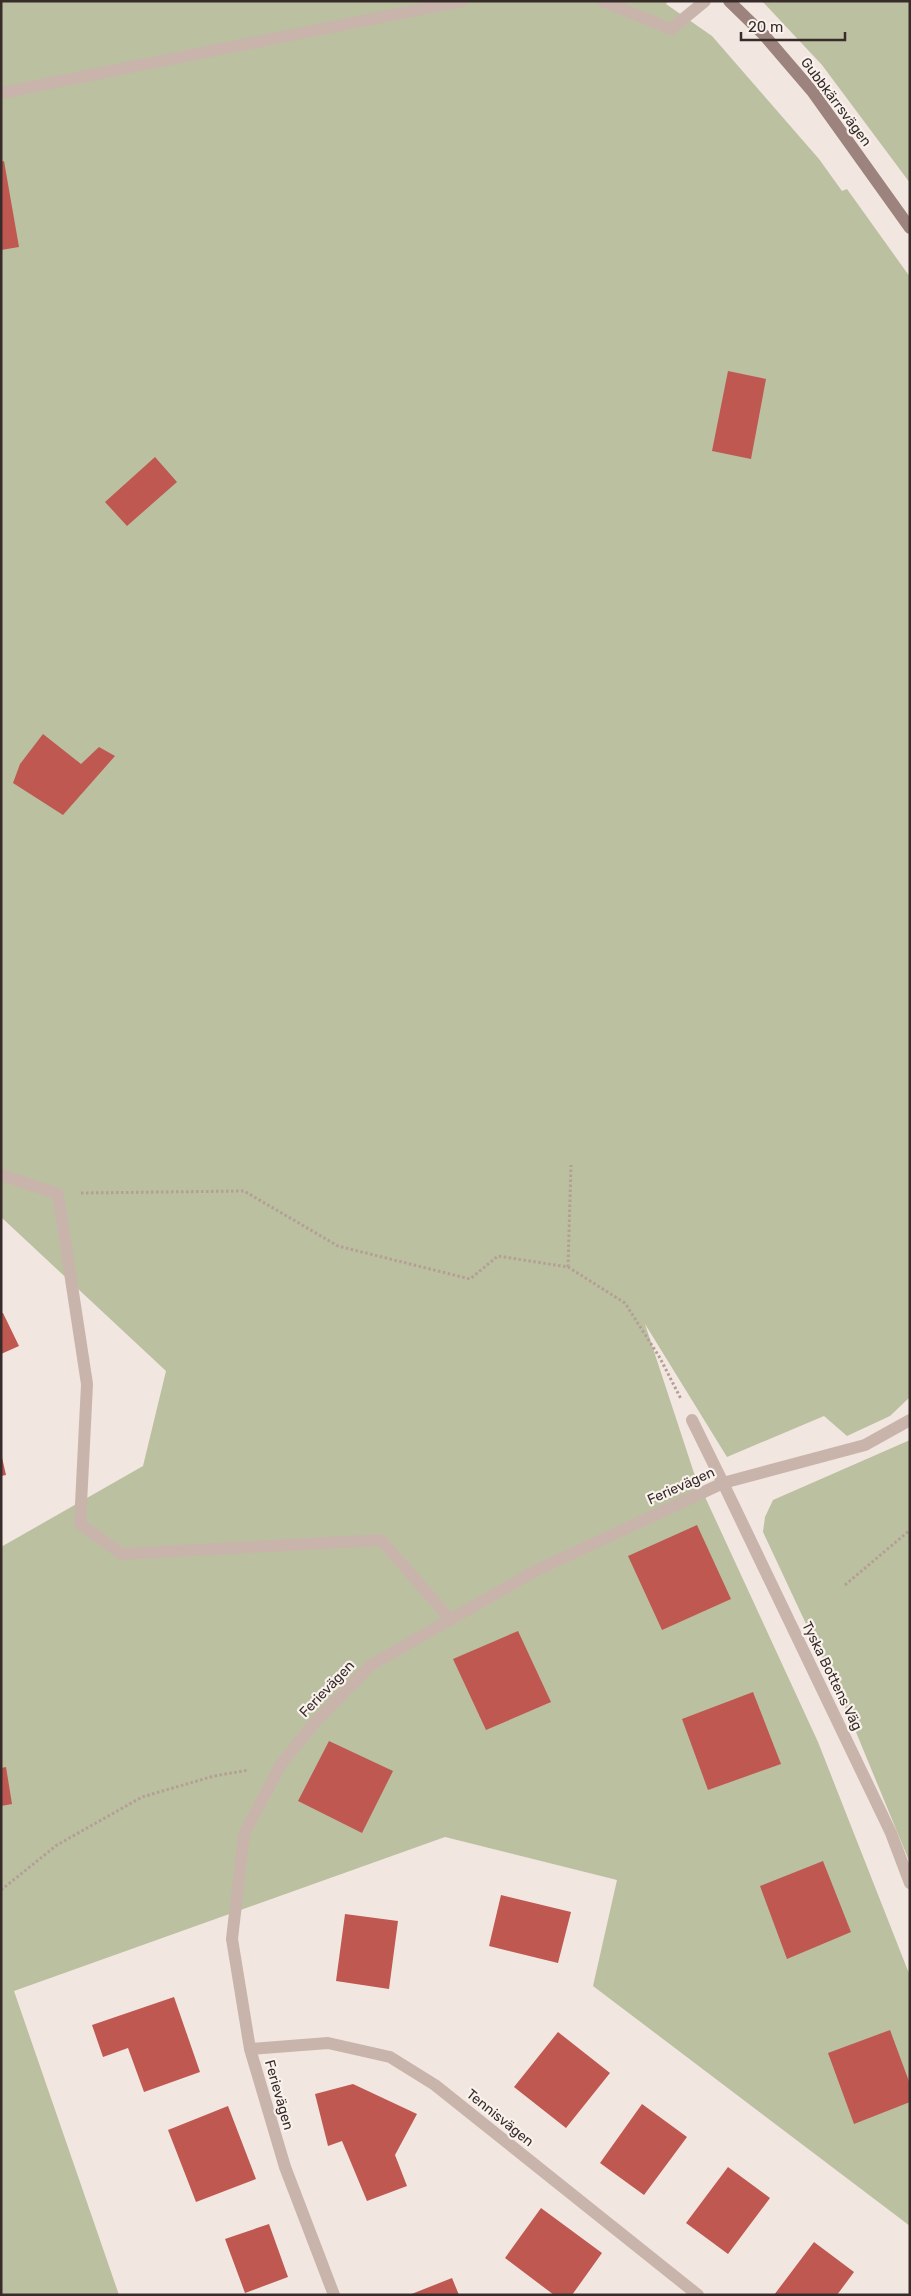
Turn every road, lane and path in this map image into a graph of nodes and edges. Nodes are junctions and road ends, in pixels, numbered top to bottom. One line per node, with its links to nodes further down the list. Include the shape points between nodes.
1 (462, 1): 5 (street)
2 (603, 1): 3 (street, via 671,29)
3 (706, 1)
4 (729, 1): 6 (street, Gubbkärrsvägen, via 764,35 812,91)
5 (1, 93)
6 (910, 228)
7 (571, 1165): 10 (path)
8 (1, 1175): 9 (street)
9 (58, 1194): 10 (path, via 244,1191 338,1246 470,1279 498,1256); 16 (street, via 87,1384 80,1524 122,1554 381,1540)
10 (568, 1267): 11 (path, via 625,1303 660,1358)
11 (692, 1420): 13 (street, Tyska Bottens Väg)
12 (910, 1420): 13 (street, Ferievägen, via 865,1445)
13 (724, 1483): 16 (street, Ferievägen, via 570,1553); 18 (street, Tyska Bottens Väg, via 891,1833)
14 (909, 1532): 15 (path)
15 (845, 1585)
16 (451, 1620): 17 (street, Ferievägen, via 371,1665 316,1721)
17 (282, 1764): 19 (path, via 214,1776 142,1797 57,1845); 20 (street, Ferievägen, via 244,1834 232,1939)
18 (910, 1883)
19 (1, 1890)
20 (250, 2049): 21 (street, Ferievägen, via 285,2167); 22 (street, Tennisvägen, via 328,2043 390,2057 435,2085)
21 (334, 2295)
22 (698, 2295)

